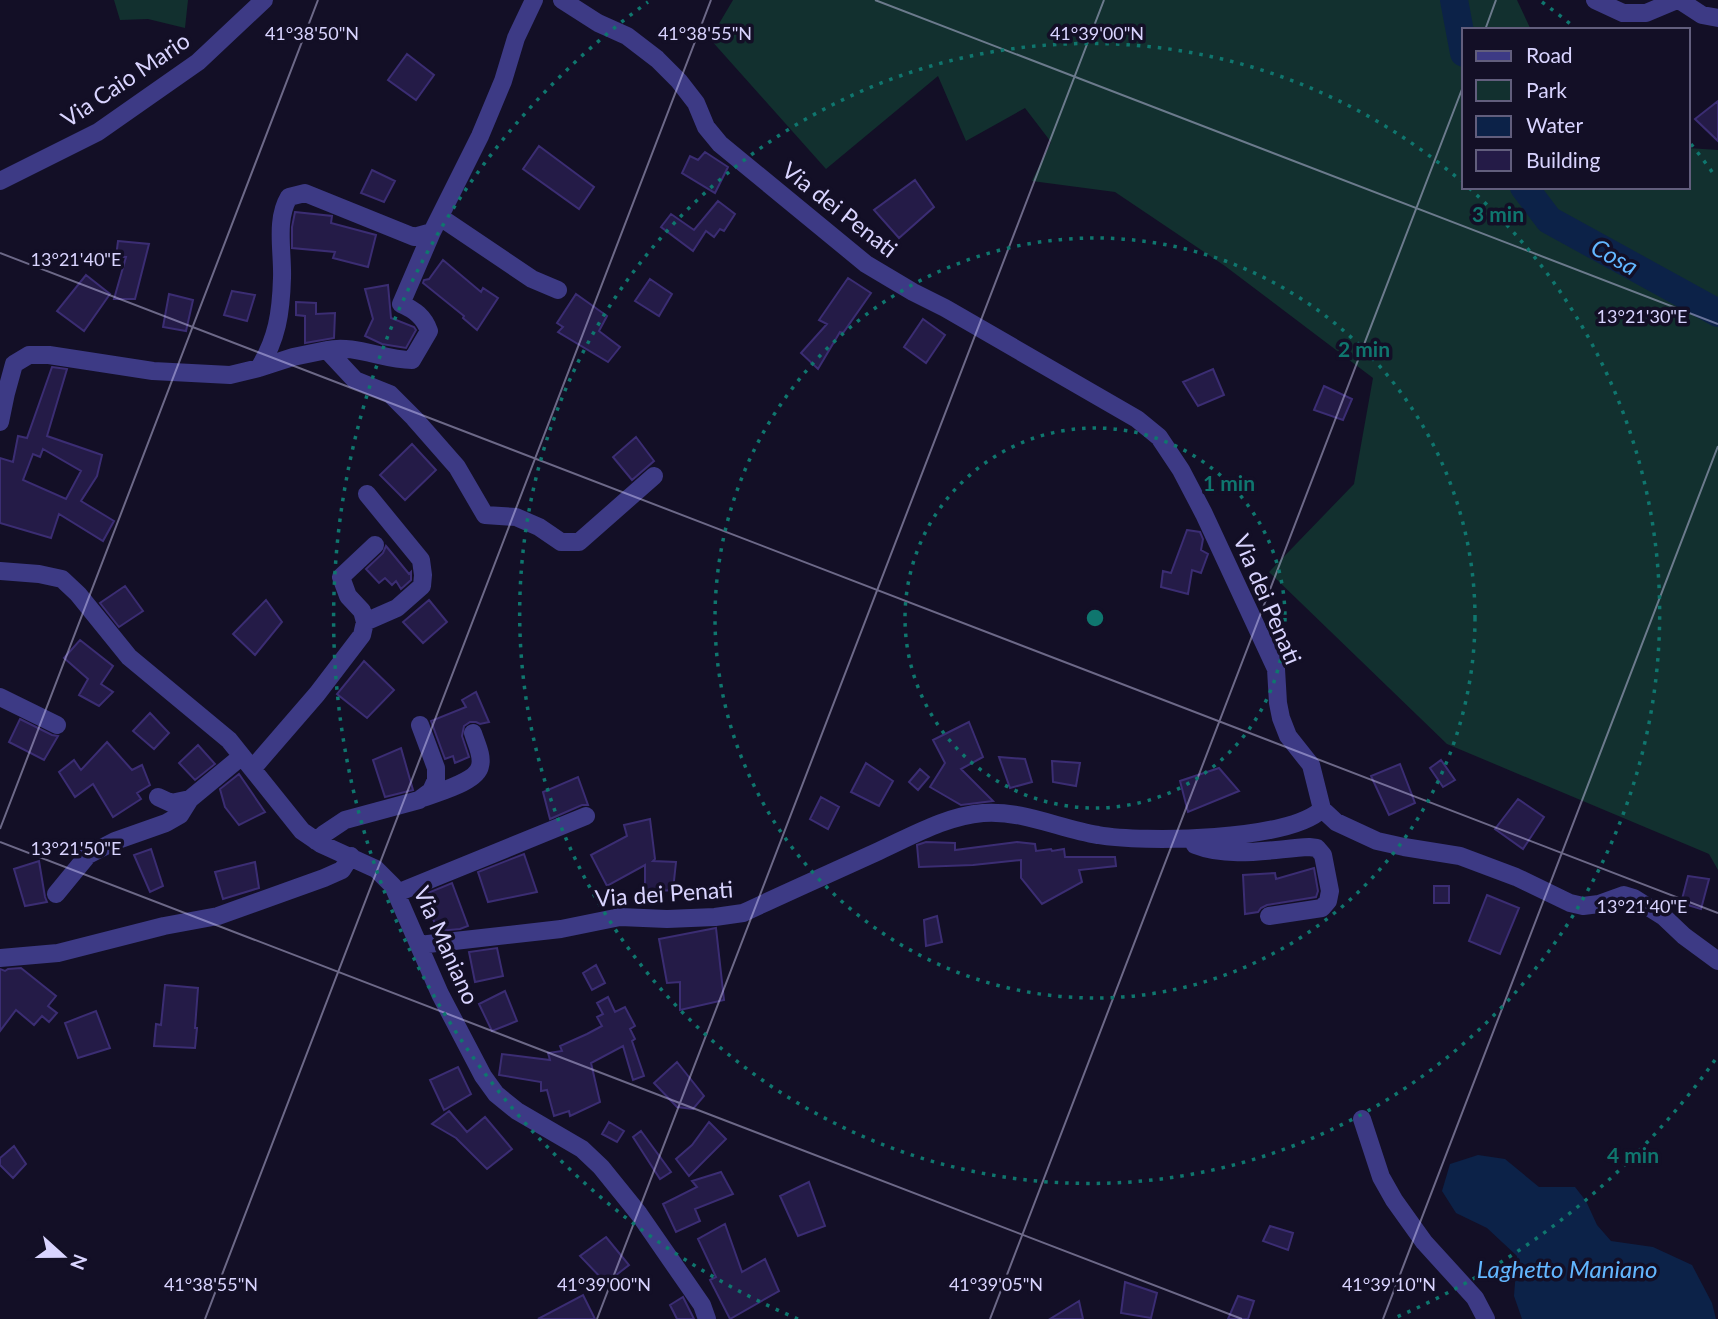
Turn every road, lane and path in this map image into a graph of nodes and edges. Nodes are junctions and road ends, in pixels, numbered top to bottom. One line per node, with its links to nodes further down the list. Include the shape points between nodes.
1 (264, 0): 9 (street, Via Caio Mario, via 198,62 98,132)
2 (534, 0): 10 (street, via 480,136)
3 (562, 0): 28 (street, Via dei Penati, via 627,36 657,59 696,103 720,144 866,264 1137,419 1159,437 1204,514 1276,669 1280,719 1311,765)
4 (1595, 0): 6 (street, via 1623,13)
5 (1678, 0): 6 (street); 7 (street, via 1702,15)
6 (1660, 8): 8 (street)
7 (1718, 18)
8 (1645, 28)
9 (0, 181)
10 (436, 224): 11 (street); 12 (street, via 401,303 425,321 429,331 412,360 340,347); 13 (street, via 414,237 305,193 289,197 282,208 279,319)
11 (558, 290)
12 (327, 350): 13 (street); 15 (street, via 355,380 390,394 414,418 457,467 485,515 516,517 561,542 579,542)
13 (259, 368): 14 (street, via 230,375 204,374 29,355 14,364)
14 (0, 422)
15 (654, 476)
16 (367, 494): 19 (street, via 421,559 423,575 422,586 397,608)
17 (375, 545): 19 (street, via 341,577)
18 (0, 571): 24 (street, Via Maniano, via 62,579 129,657 229,740)
19 (365, 622): 24 (street, via 362,635 317,694)
20 (0, 698): 21 (street)
21 (57, 725)
22 (420, 725): 27 (street, via 436,780)
23 (473, 733): 27 (street, via 480,755 473,778)
24 (247, 762): 26 (street); 31 (street, Via Maniano, via 302,831)
25 (158, 797): 26 (street, via 171,803)
26 (190, 799): 34 (street, via 180,815 166,824 88,855)
27 (419, 800): 31 (street, via 345,820)
28 (1322, 809): 30 (street, Via dei Penati, via 1292,825 1267,831); 38 (street, via 1336,822 1377,841 1460,856 1570,903 1583,906 1624,895 1634,898)
29 (586, 816): 33 (street)
30 (1192, 839): 35 (street, via 1204,849 1222,851 1317,848 1323,855 1328,901 1322,908); 36 (street, Via dei Penati, via 1098,835 984,813 946,821 743,913 667,919 620,917 561,929)
31 (316, 841): 32 (street, Via Maniano)
32 (351, 856): 33 (street, Via Maniano, via 376,869); 37 (street, via 342,870 218,916 58,953)
33 (397, 893): 36 (street, Via Maniano)
34 (56, 894)
35 (1269, 916)
36 (419, 945): 40 (street, Via Maniano, via 440,994 496,1094 582,1149 601,1167 639,1214)
37 (0, 958)
38 (1718, 961)
39 (1362, 1119): 41 (street, via 1381,1177 1394,1200 1424,1242 1475,1298)
40 (707, 1319)
41 (1486, 1319)

